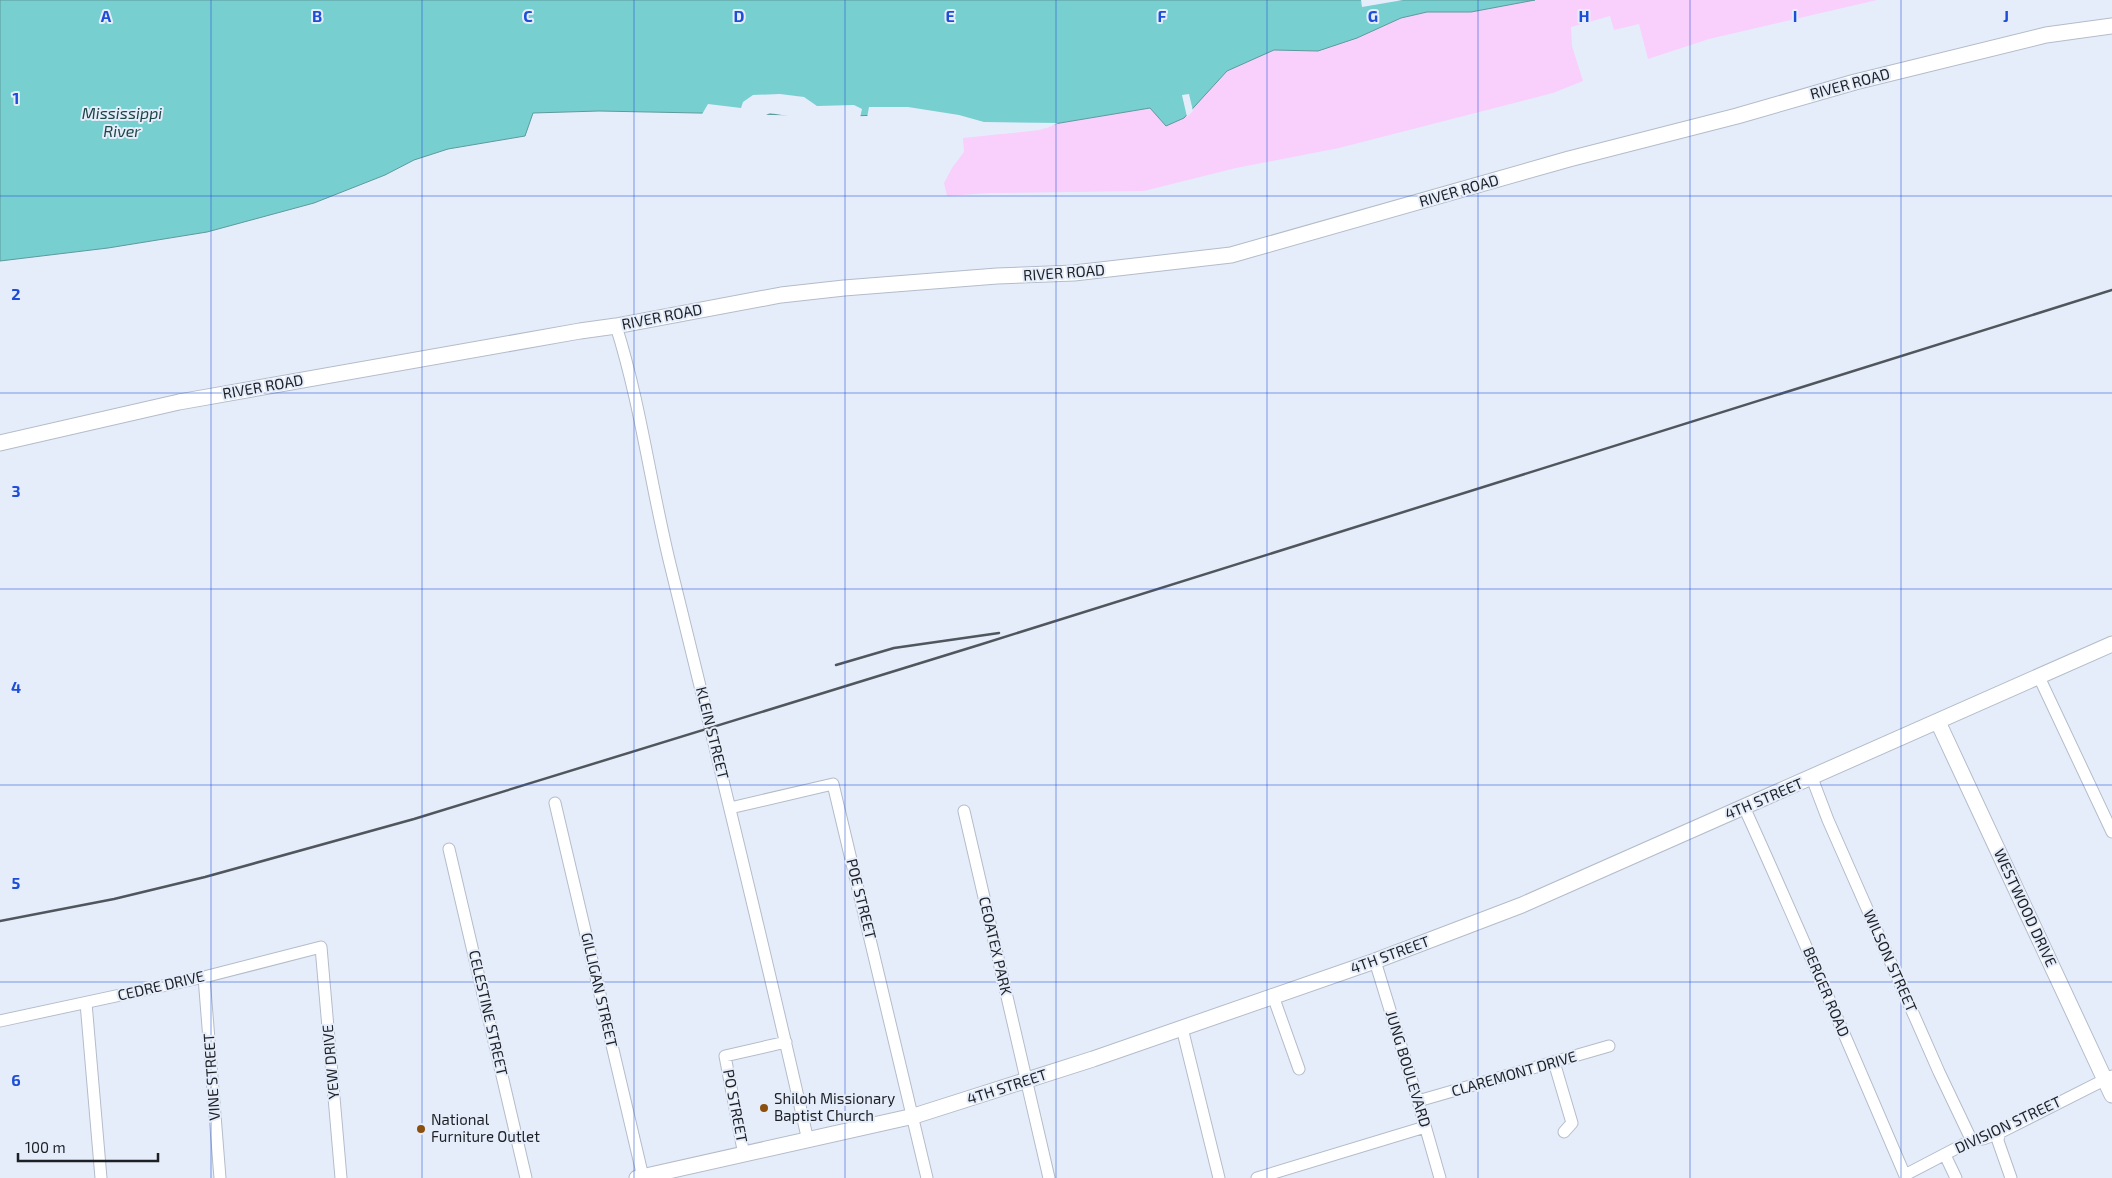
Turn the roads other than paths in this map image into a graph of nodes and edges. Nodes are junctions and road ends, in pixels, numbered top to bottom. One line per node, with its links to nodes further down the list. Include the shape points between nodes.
1 (2112, 26): 2 (main road, RIVER ROAD, via 2046,35 1855,82 1231,255 1074,274 996,276 790,294)
2 (616, 326): 3 (main road, RIVER ROAD, via 179,402); 10 (street, KLEIN STREET)
3 (0, 444)
4 (2112, 644): 5 (main road, 4TH STREET)
5 (2039, 677): 6 (main road, 4TH STREET); 12 (street)
6 (1938, 722): 7 (main road, 4TH STREET); 25 (main road, WESTWOOD DRIVE)
7 (1812, 778): 9 (main road, 4TH STREET); 33 (street, WILSON STREET, via 1939,1072)
8 (555, 803): 42 (street, GILLIGAN STREET)
9 (1744, 807): 15 (main road, 4TH STREET, via 1522,905); 37 (street, BERGER ROAD)
10 (730, 808): 21 (street, KLEIN STREET); 29 (street, POE STREET, via 833,784)
11 (964, 811): 26 (street, CEOATEX PARK)
12 (2112, 832)
13 (449, 849): 41 (street, CELESTINE STREET)
14 (321, 947): 16 (street, CEDRE DRIVE); 40 (street, YEW DRIVE)
15 (1375, 961): 17 (main road, 4TH STREET); 28 (street, JUNG BOULEVARD)
16 (204, 977): 18 (street, CEDRE DRIVE); 39 (street, VINE STREET)
17 (1273, 996): 20 (main road, 4TH STREET); 24 (street)
18 (86, 1004): 19 (street, CEDRE DRIVE); 38 (street)
19 (0, 1021)
20 (1182, 1028): 26 (main road, 4TH STREET); 45 (street)
21 (786, 1042): 34 (street, KLEIN STREET); 35 (street, PO STREET, via 725,1056)
22 (1609, 1046): 23 (street, CLAREMONT DRIVE)
23 (1554, 1062): 28 (street, CLAREMONT DRIVE); 31 (street, via 1572,1123)
24 (1299, 1069)
25 (2108, 1077): 27 (main road, WESTWOOD DRIVE); 32 (street, DIVISION STREET)
26 (1026, 1081): 29 (main road, 4TH STREET); 44 (street, CEOATEX PARK)
27 (2112, 1095)
28 (1418, 1101): 30 (street, JUNG BOULEVARD)
29 (914, 1116): 34 (main road, 4TH STREET); 43 (street)
30 (1426, 1127): 46 (street); 47 (street, JUNG BOULEVARD)
31 (1564, 1132)
32 (1999, 1132): 33 (street, DIVISION STREET); 49 (street, via 1998,1141)
33 (1974, 1140): 36 (street, DIVISION STREET)
34 (808, 1141): 35 (main road, 4TH STREET)
35 (744, 1155): 42 (main road, 4TH STREET)
36 (1945, 1155): 37 (street, DIVISION STREET); 48 (street)
37 (1906, 1176)
38 (101, 1178)
39 (220, 1178)
40 (340, 1178)
41 (526, 1178)
42 (640, 1178)
43 (927, 1178)
44 (1049, 1178)
45 (1219, 1178)
46 (1257, 1178)
47 (1440, 1178)
48 (1956, 1178)
49 (2011, 1178)

